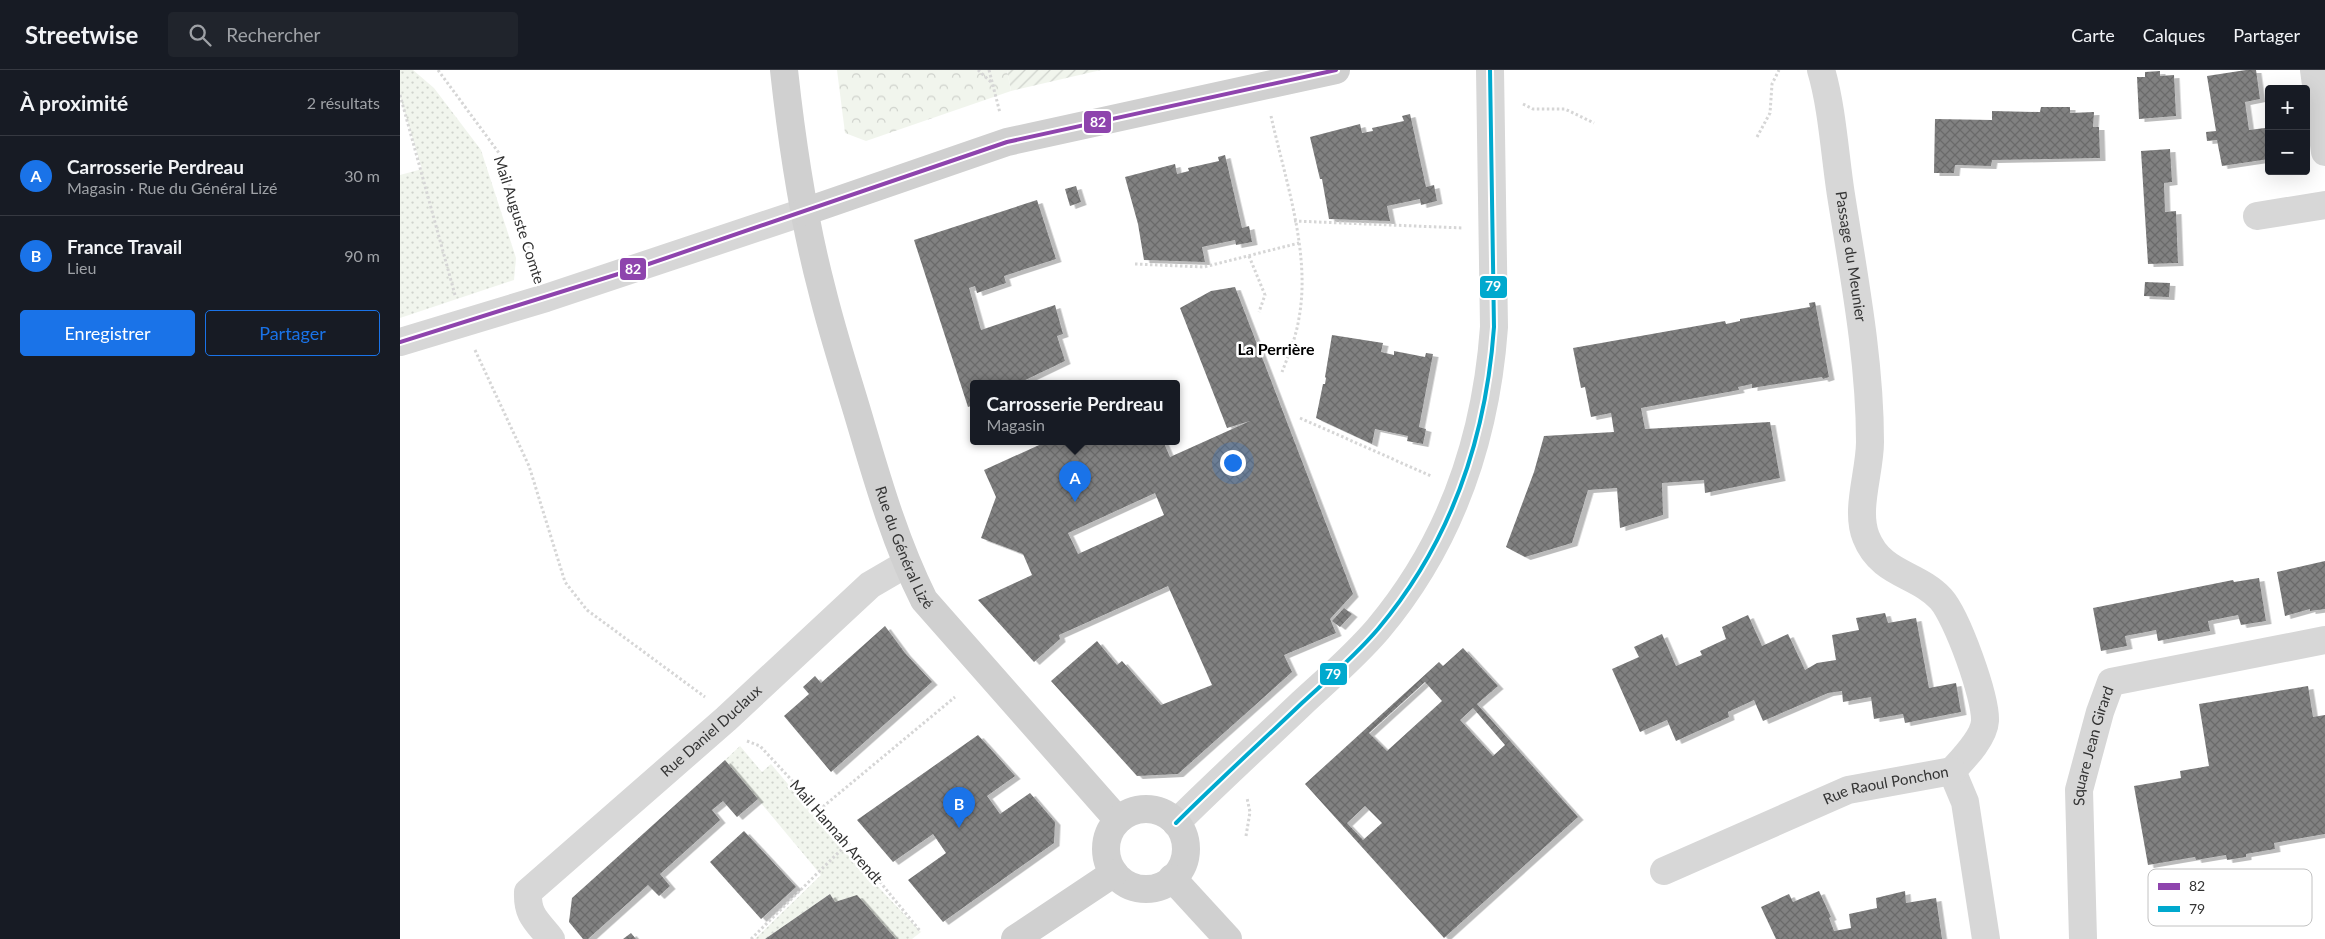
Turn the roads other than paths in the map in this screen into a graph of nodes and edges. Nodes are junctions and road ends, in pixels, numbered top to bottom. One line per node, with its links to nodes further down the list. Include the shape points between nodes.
1 (784, 70): 8 (main road, Rue du Général Lizé, via 790,133)
2 (1336, 70): 8 (main road, via 1007,142)
3 (1490, 70): 15 (street, via 1494,327 1491,368 1476,442 1461,490 1425,563 1378,629)
4 (1821, 70): 13 (street, Passage du Meunier, via 1863,337 1870,443 1860,514 1866,537 1876,556 1890,569 1941,599 1953,618 1981,690 1985,722 1974,746)
5 (2314, 70): 6 (street)
6 (2325, 152)
7 (2325, 205): 9 (street)
8 (804, 212): 10 (street, via 546,298); 11 (main road, Rue du Général Lizé, via 825,300 885,505)
9 (2258, 216)
10 (400, 342)
11 (906, 564): 14 (main road, Rue du Général Lizé, via 924,600); 19 (street, Rue Daniel Duclaux, via 870,585 726,719 528,892 528,907)
12 (2325, 640): 23 (street, Square Jean Girard, via 2111,682 2079,790)
13 (1952, 771): 16 (street, Rue Raoul Ponchon, via 1848,790); 22 (street, Rue Raoul Ponchon, via 1965,802)
14 (1118, 820): 15 (main road, via 1135,810 1154,809); 17 (main road, via 1107,840 1106,852)
15 (1176, 823): 18 (main road, via 1182,833 1185,851 1180,869)
16 (1664, 870)
17 (1114, 874): 18 (main road, via 1136,887 1155,887); 20 (main road)
18 (1172, 878): 21 (main road)
19 (547, 938)
20 (1016, 939)
21 (1228, 939)
22 (1986, 939)
23 (2083, 939)

